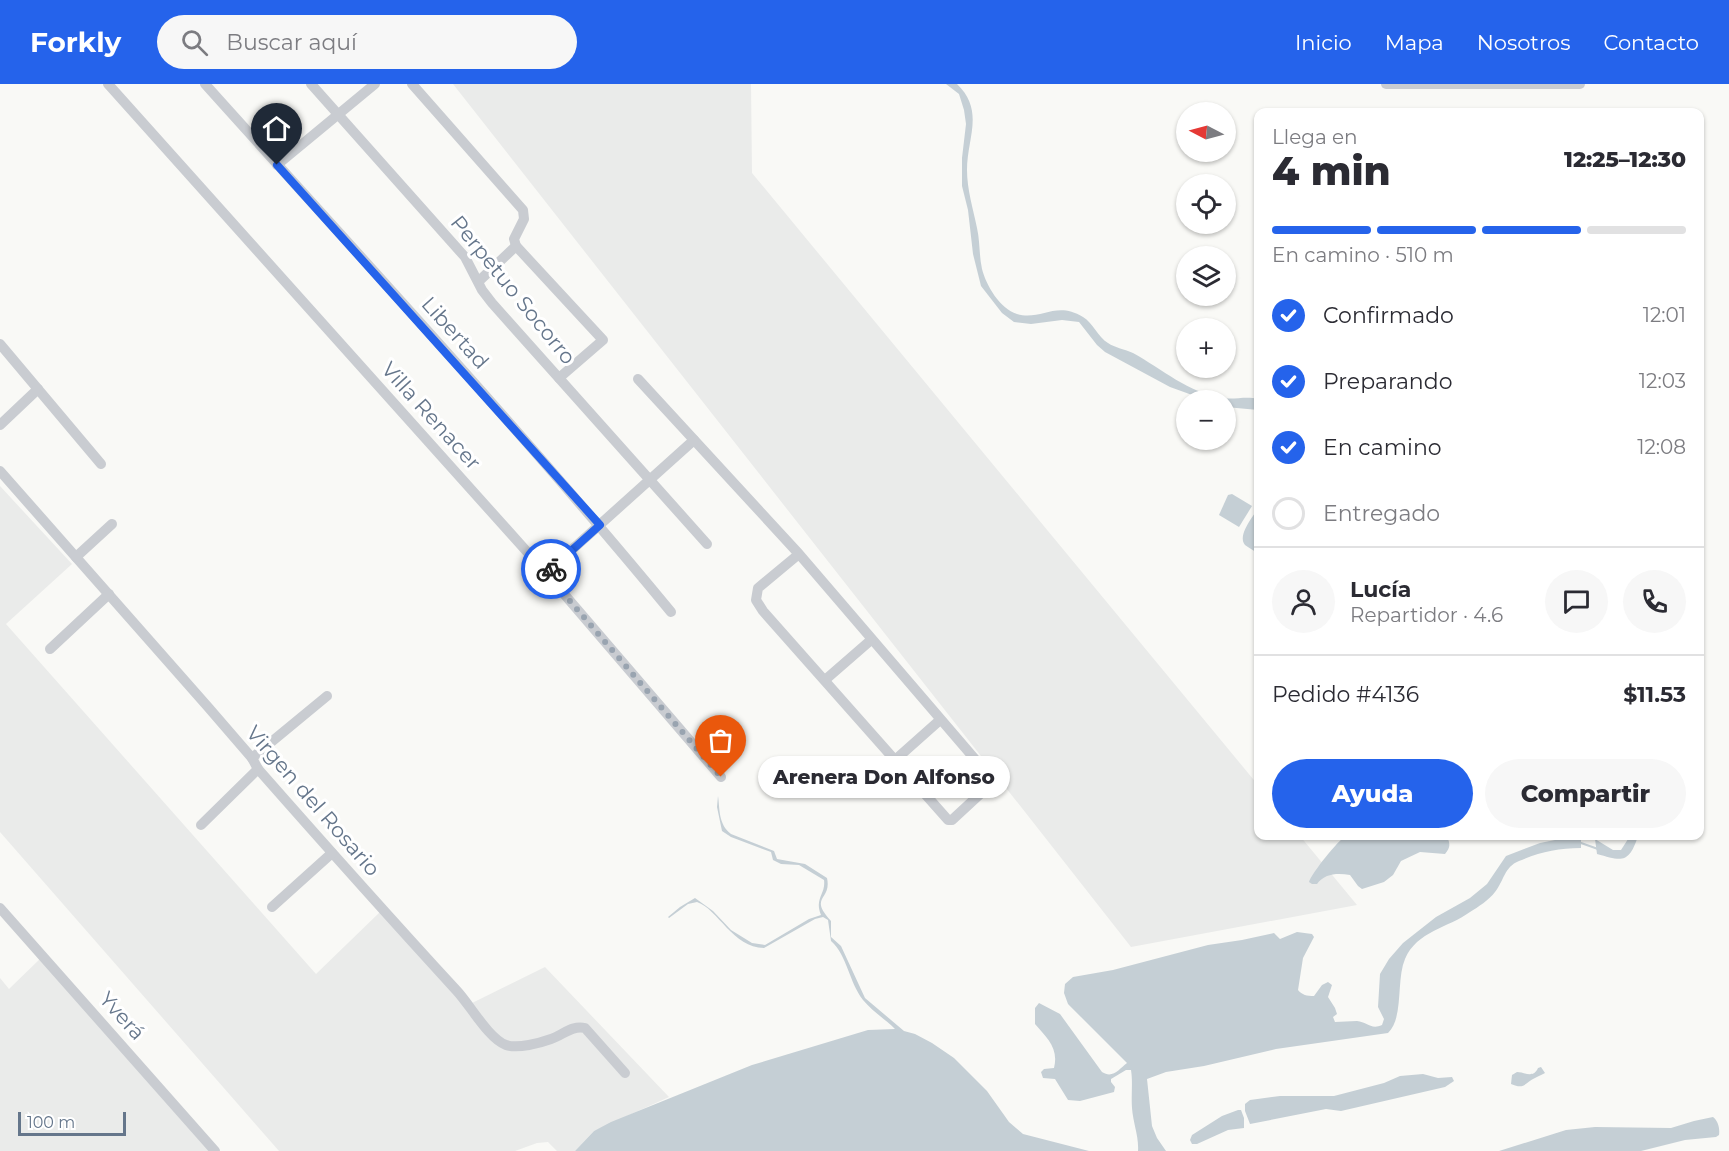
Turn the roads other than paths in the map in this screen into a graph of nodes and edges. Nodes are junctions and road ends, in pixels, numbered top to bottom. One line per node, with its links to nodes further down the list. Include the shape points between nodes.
1 (108, 84): 28 (street, Villa Renacer)
2 (205, 84): 11 (street, Libertad)
3 (311, 84): 10 (street, Perpetuo Socorro)
4 (375, 84): 10 (street)
5 (412, 84): 12 (street, via 523,210 524,219 514,238)
6 (1386, 84): 9 (street)
7 (1541, 84): 8 (street); 9 (street)
8 (1580, 84)
9 (1411, 85)
10 (337, 115): 11 (street); 13 (street, Perpetuo Socorro, via 465,257)
11 (277, 165): 24 (street, Libertad)
12 (516, 246): 13 (street); 15 (street, via 603,339)
13 (479, 281): 15 (street, Perpetuo Socorro, via 492,303)
14 (0, 344): 17 (street)
15 (559, 378): 22 (street, Perpetuo Socorro)
16 (638, 379): 19 (street)
17 (38, 389): 18 (street); 20 (street)
18 (0, 425)
19 (694, 440): 22 (street); 26 (street)
20 (101, 464)
21 (0, 471): 27 (street, Virgen del Rosario)
22 (650, 481): 24 (street); 25 (street, Perpetuo Socorro)
23 (112, 524): 27 (street)
24 (600, 525): 28 (street); 30 (street, Libertad)
25 (707, 544)
26 (799, 554): 31 (street); 33 (street, via 758,588 756,600)
27 (76, 557): 29 (street, Virgen del Rosario)
28 (546, 573): 39 (street, Villa Renacer)
29 (109, 594): 32 (street); 36 (street, Virgen del Rosario)
30 (671, 612)
31 (871, 640): 33 (street); 35 (street)
32 (50, 649)
33 (825, 680): 37 (street)
34 (327, 696): 36 (street)
35 (940, 720): 37 (street); 37 (street, via 992,781 952,820)
36 (252, 758): 38 (street, Virgen del Rosario)
37 (895, 760)
38 (258, 770): 40 (street); 41 (street, Virgen del Rosario)
39 (721, 777)
40 (201, 825)
41 (332, 853): 43 (street); 44 (street, Virgen del Rosario, via 498,1040 511,1046 530,1044 585,1028)
42 (0, 908): 45 (street, Yverá)
43 (272, 908)
44 (626, 1073)
45 (215, 1151)

